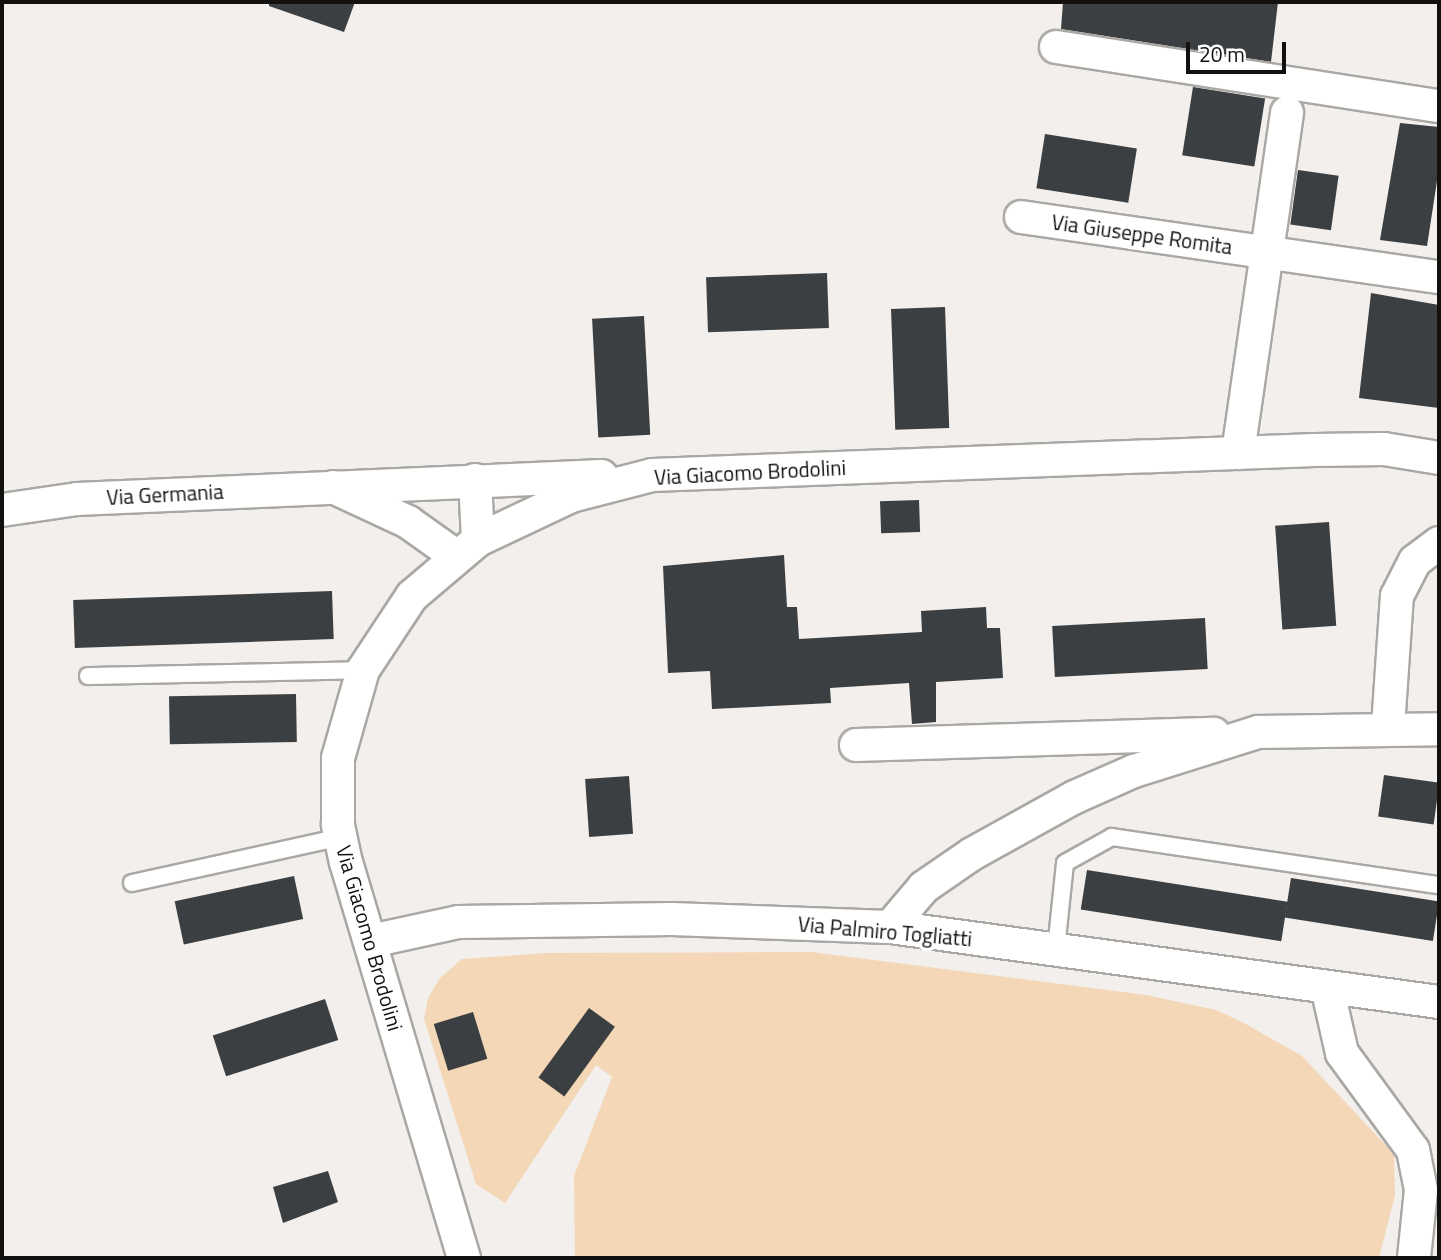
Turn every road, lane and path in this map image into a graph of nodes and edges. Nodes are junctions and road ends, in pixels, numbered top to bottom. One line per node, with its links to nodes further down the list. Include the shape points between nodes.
1 (1056, 47): 2 (street)
2 (1439, 106)
3 (1287, 113): 5 (street)
4 (1021, 217): 5 (street, Via Giuseppe Romita)
5 (1264, 250): 6 (street, Via Giuseppe Romita); 7 (street)
6 (1439, 276)
7 (1238, 453): 8 (street, Via Giacomo Brodolini, via 1384,449); 9 (street, Via Giacomo Brodolini)
8 (1439, 458)
9 (652, 475): 10 (street, Via Germania); 14 (street, Via Giacomo Brodolini, via 572,496)
10 (475, 480): 11 (street, Via Germania); 14 (street)
11 (329, 485): 12 (street, Via Germania, via 77,499); 14 (street)
12 (2, 510)
13 (1439, 543): 17 (street, via 1415,561 1397,596)
14 (467, 549): 15 (street, Via Giacomo Brodolini, via 412,596)
15 (363, 670): 16 (lane); 21 (street, Via Giacomo Brodolini, via 338,758)
16 (88, 676)
17 (1388, 727): 18 (street); 19 (street)
18 (1439, 729)
19 (1258, 732): 20 (street); 24 (street, via 1135,771 1023,824 924,887)
20 (856, 745)
21 (341, 837): 22 (lane); 25 (street, Via Giacomo Brodolini)
22 (132, 883)
23 (1439, 885): 26 (lane, via 1112,837 1065,863)
24 (890, 927): 25 (street, Via Palmiro Togliatti, via 672,919 459,922); 26 (street, Via Palmiro Togliatti)
25 (371, 941): 29 (street, Via Giacomo Brodolini)
26 (1056, 949): 27 (street, Via Palmiro Togliatti)
27 (1327, 987): 28 (street, Via Palmiro Togliatti); 30 (street, via 1342,1053 1413,1150 1421,1190)
28 (1439, 1002)
29 (464, 1258)
30 (1414, 1258)

